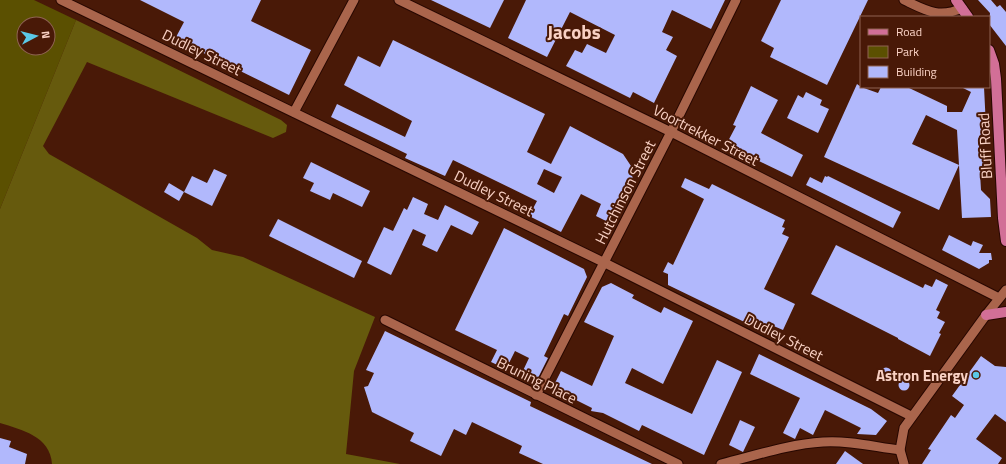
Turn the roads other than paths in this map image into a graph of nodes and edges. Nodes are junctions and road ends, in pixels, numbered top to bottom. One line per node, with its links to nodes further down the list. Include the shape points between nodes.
1 (62, 0): 9 (street, Dudley Street)
2 (354, 0): 9 (street)
3 (400, 0): 10 (street, Voortrekker Street)
4 (736, 0): 10 (street, Hutchinson Street)
5 (904, 0): 6 (street, via 933,13 950,14)
6 (959, 4): 7 (main road)
7 (967, 16)
8 (990, 53): 11 (main road, Bluff Road, via 996,79)
9 (294, 112): 12 (street, Dudley Street)
10 (671, 132): 12 (street, Hutchinson Street); 14 (street, Voortrekker Street)
11 (1006, 240)
12 (605, 263): 18 (street, Hutchinson Street); 19 (street, Dudley Street)
13 (1006, 290): 14 (street)
14 (999, 298): 16 (street)
15 (1006, 312): 16 (main road)
16 (986, 315): 19 (street)
17 (385, 320): 18 (street, Bruning Place)
18 (536, 394): 21 (street, Bruning Place)
19 (912, 416): 20 (street, via 904,428)
20 (900, 450): 22 (street, via 824,442 800,445); 23 (street)
21 (678, 464)
22 (721, 464)
23 (904, 464)

